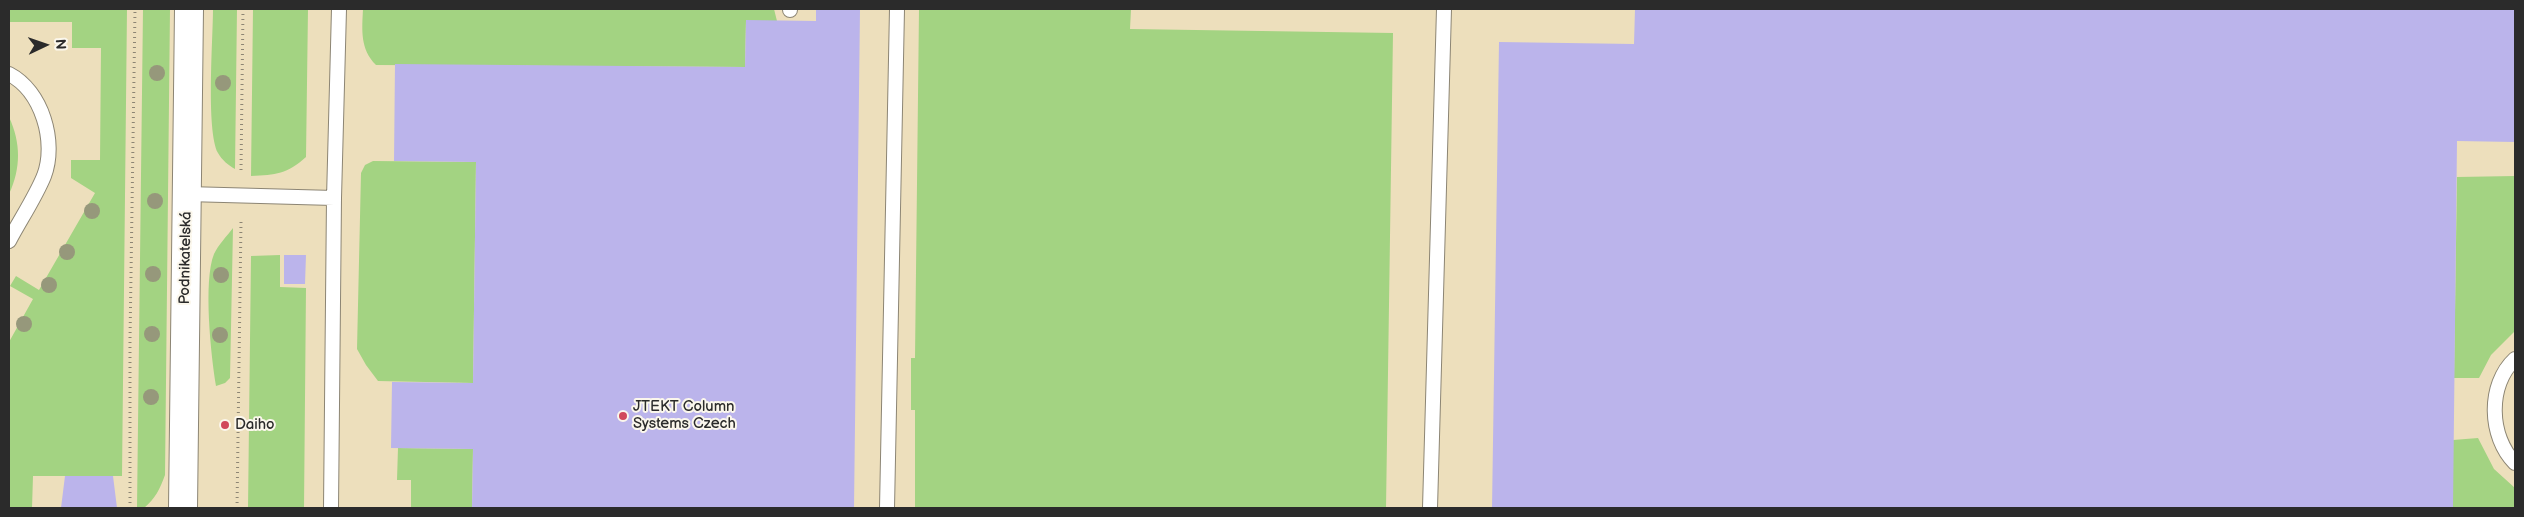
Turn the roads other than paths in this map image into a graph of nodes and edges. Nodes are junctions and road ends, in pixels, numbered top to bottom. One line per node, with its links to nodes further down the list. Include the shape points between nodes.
1 (189, 9): 6 (street, Podnikatelská)
2 (338, 9): 7 (lane)
3 (897, 9): 13 (lane)
4 (1444, 9): 14 (lane)
5 (9, 74): 8 (lane, via 17,78 37,100 49,136 44,174)
6 (187, 194): 7 (lane); 11 (street, Podnikatelská)
7 (334, 198): 12 (lane)
8 (9, 241)
9 (2515, 359): 10 (lane, via 2498,385 2494,410 2498,434)
10 (2515, 463)
11 (183, 508)
12 (331, 508)
13 (887, 508)
14 (1430, 508)

